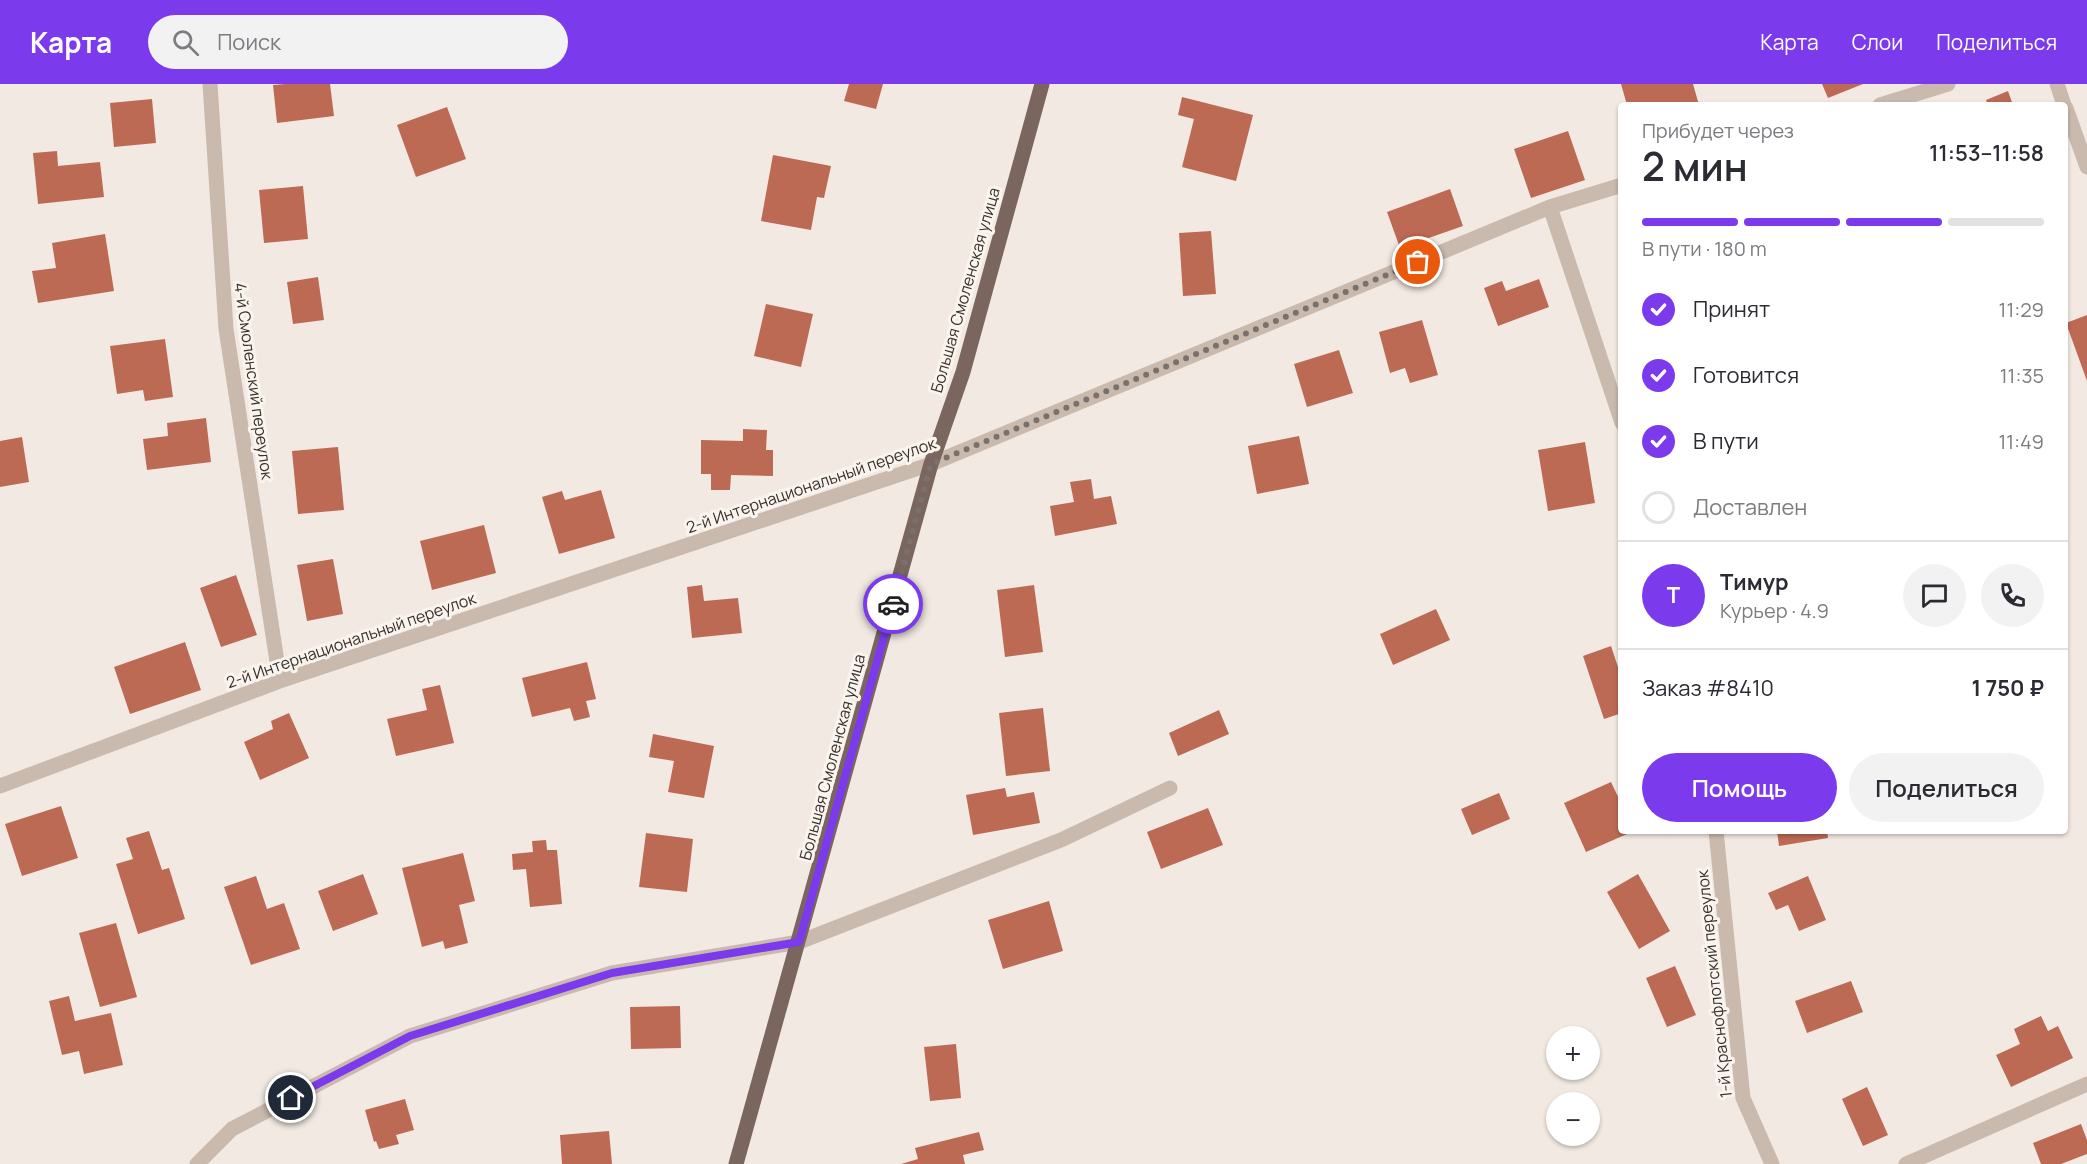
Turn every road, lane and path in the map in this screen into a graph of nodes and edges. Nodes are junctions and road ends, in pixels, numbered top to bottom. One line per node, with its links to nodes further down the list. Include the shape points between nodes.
1 (210, 84): 13 (street, 4-й Смоленский переулок, via 226,329)
2 (1948, 84): 5 (street)
3 (2057, 84): 6 (street)
4 (1039, 86): 12 (main road, Большая Смоленская улица, via 963,372)
5 (1891, 102)
6 (2064, 102)
7 (2068, 114): 8 (street)
8 (2087, 167)
9 (1618, 186): 10 (street, 2-й Интернациональный переулок)
10 (1550, 207): 11 (street); 12 (street, 2-й Интернациональный переулок)
11 (1618, 411)
12 (931, 464): 13 (street, 2-й Интернациональный переулок); 17 (main road, Большая Смоленская улица)
13 (280, 681): 14 (street, 2-й Интернациональный переулок)
14 (0, 786)
15 (1170, 788): 17 (street, via 1061,840)
16 (1716, 834): 21 (street, 1-й Краснофлотский переулок, via 1743,1098)
17 (799, 942): 19 (street, via 612,973 410,1036 232,1129); 20 (main road, Большая Смоленская улица)
18 (2087, 1084): 22 (street)
19 (197, 1164)
20 (736, 1164)
21 (1772, 1164)
22 (1906, 1164)

